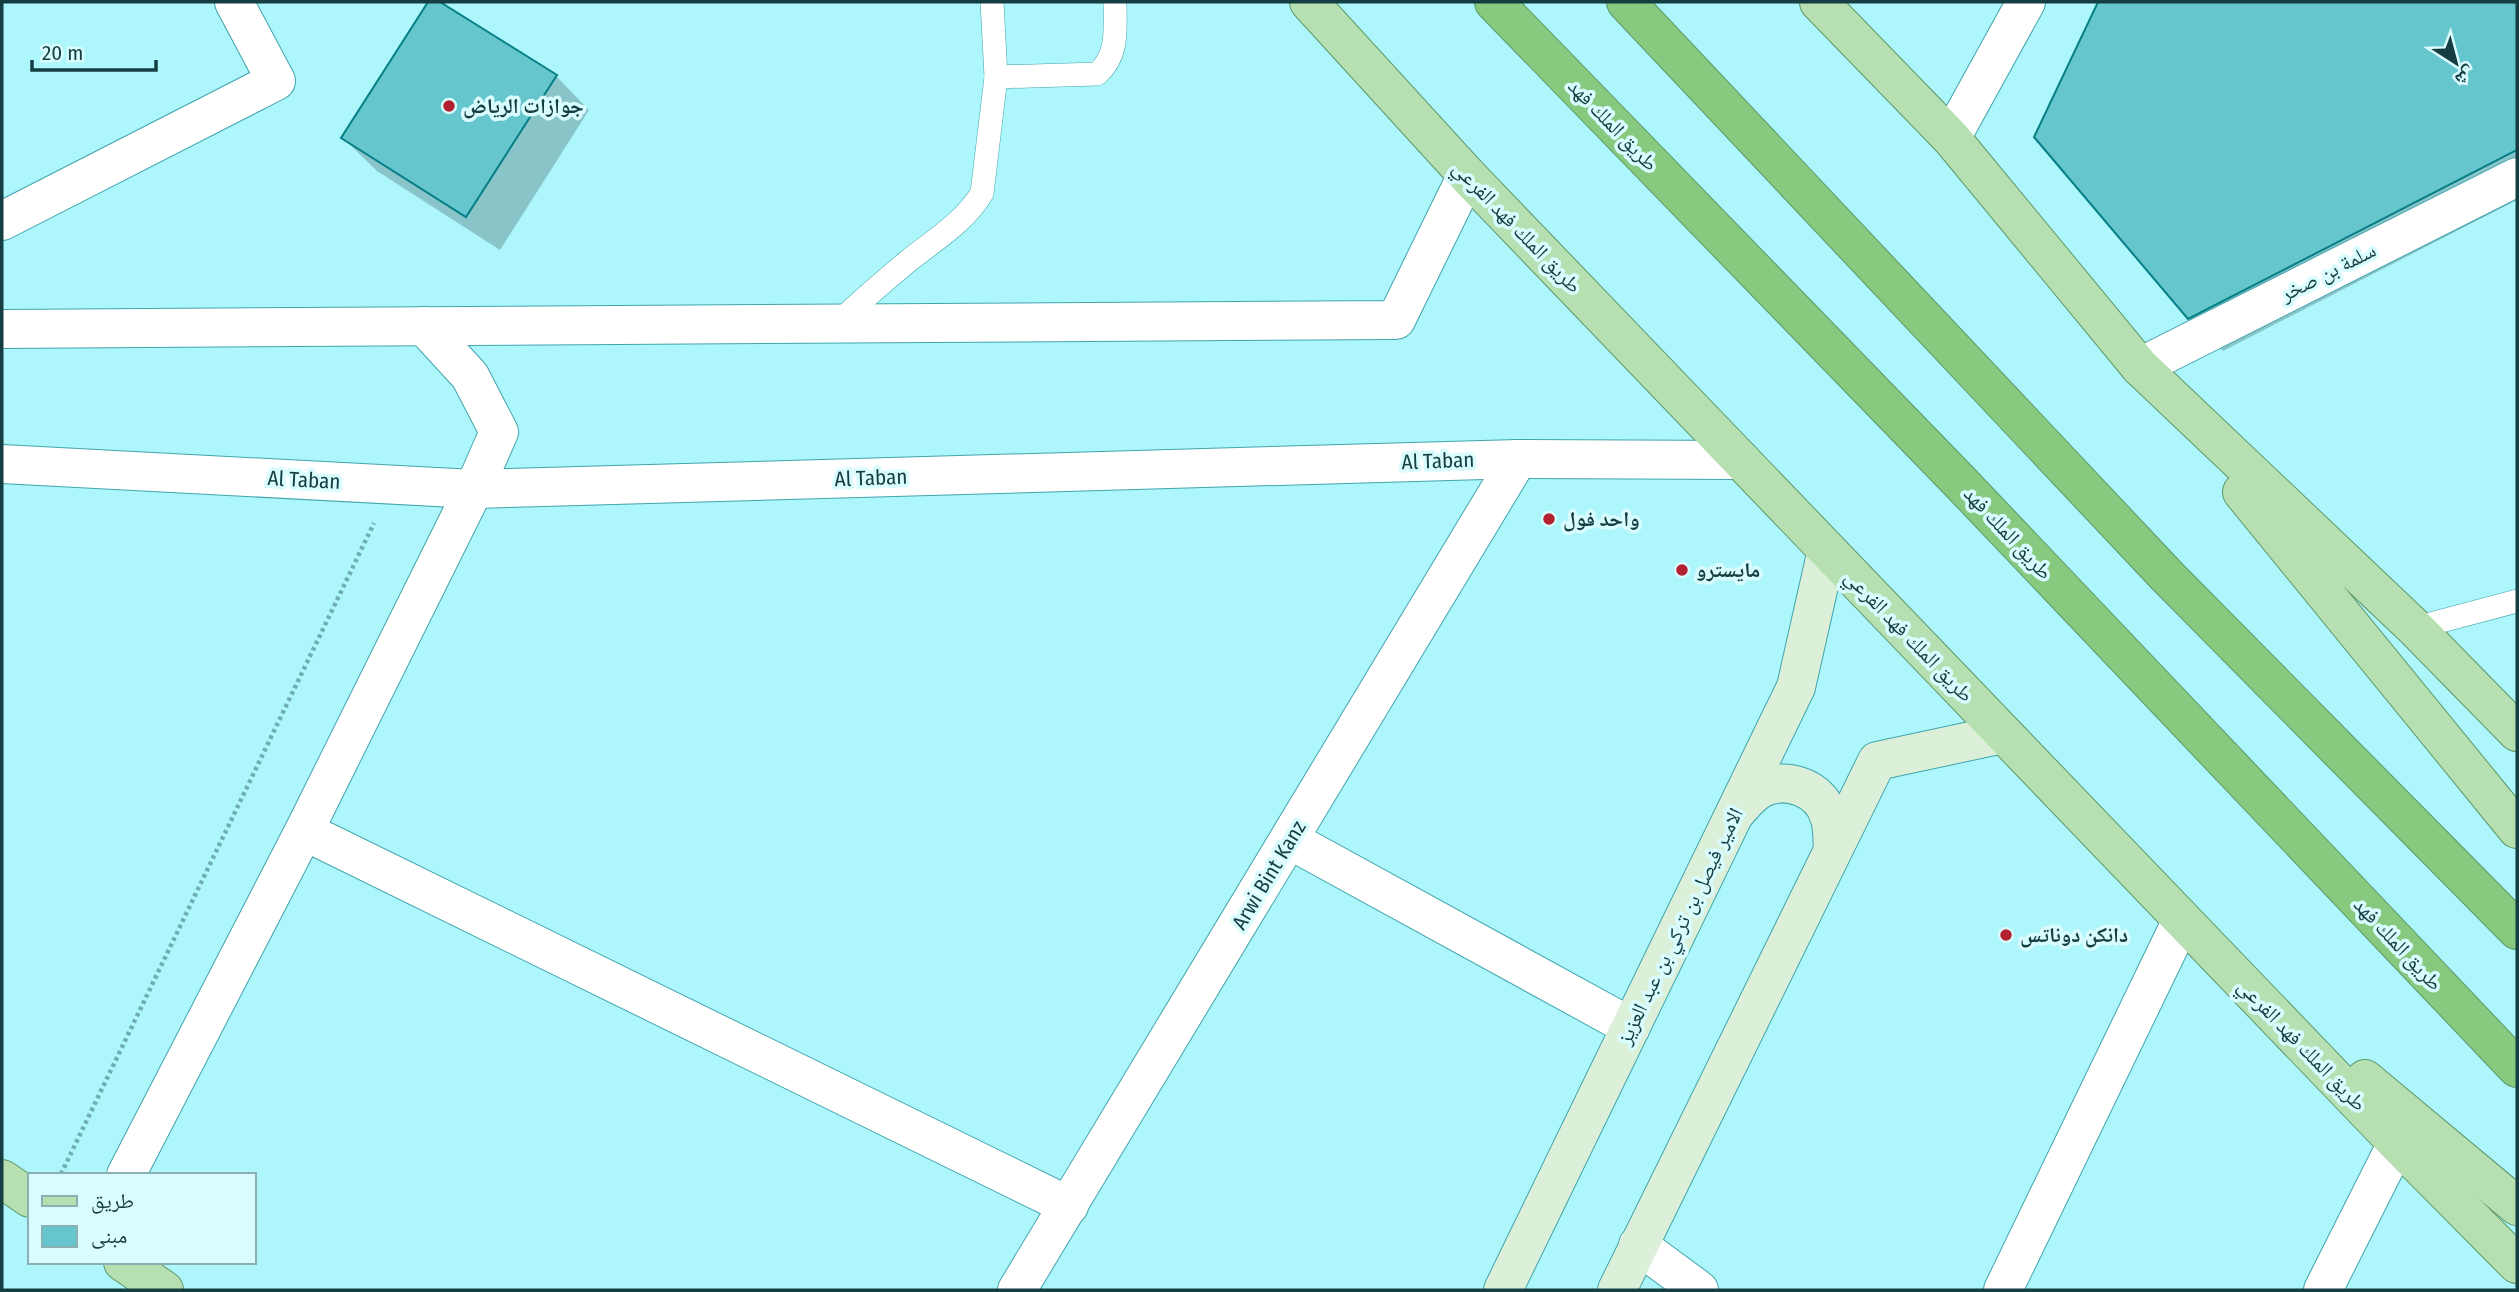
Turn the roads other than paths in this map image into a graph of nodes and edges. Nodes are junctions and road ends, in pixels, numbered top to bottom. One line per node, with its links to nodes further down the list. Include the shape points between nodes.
1 (234, 2): 13 (street, via 276,81)
2 (992, 2): 9 (lane)
3 (1115, 2): 9 (lane, via 1115,39 1109,64 1097,74)
4 (1309, 2): 11 (main road, طريق الملك فهد الفرعي)
5 (1494, 2): 35 (highway, طريق الملك فهد)
6 (1626, 2): 32 (highway, via 2166,575)
7 (1819, 2): 10 (main road)
8 (2026, 2): 10 (street)
9 (996, 77): 14 (lane, via 982,193 972,209)
10 (1951, 138): 17 (main road)
11 (1467, 175): 14 (street, via 1396,320); 19 (main road, طريق الملك فهد الفرعي)
12 (2517, 177): 17 (street, سلمة بن صخر)
13 (2, 221)
14 (838, 323): 15 (street)
15 (424, 326): 16 (street); 21 (street, via 470,376 499,432)
16 (2, 329)
17 (2140, 367): 24 (main road); 28 (main road)
18 (1518, 459): 19 (street, Al Taban); 21 (street, Al Taban); 30 (street, Arwi Bint Kanz)
19 (1741, 460): 22 (main road, طريق الملك فهد الفرعي)
20 (2, 464): 21 (street, Al Taban)
21 (474, 489): 29 (street)
22 (1827, 550): 26 (main road, طريق الملك فهد الفرعي); 27 (main road, الامير فيصل بن تركي بن عبد العزيز, via 1796,687)
23 (2517, 601): 24 (lane)
24 (2414, 628): 25 (main road)
25 (2517, 732)
26 (2003, 734): 31 (main road, via 1877,761); 33 (main road, طريق الملك فهد الفرعي)
27 (1734, 816): 31 (main road, via 1763,787 1790,783 1802,787 1814,794 1829,816); 34 (main road, الامير فيصل بن تركي بن عبد العزيز)
28 (2517, 830)
29 (304, 831): 37 (street); 40 (street)
30 (1290, 840): 34 (street); 40 (street, Arwi Bint Kanz)
31 (1833, 849): 42 (main road)
32 (2517, 930)
33 (2193, 931): 36 (main road, طريق الملك فهد الفرعي); 41 (main road); 50 (street)
34 (1631, 1027): 47 (main road, الامير فيصل بن تركي بن عبد العزيز)
35 (2517, 1068)
36 (2397, 1143): 44 (main road, طريق الملك فهد الفرعي); 51 (street)
37 (127, 1173)
38 (2, 1179): 39 (main road)
39 (28, 1197)
40 (1069, 1206): 46 (street, Arwi Bint Kanz)
41 (2517, 1206)
42 (1638, 1245): 48 (main road); 49 (street)
43 (126, 1264): 45 (main road)
44 (2517, 1264)
45 (164, 1290)
46 (1017, 1290)
47 (1503, 1290)
48 (1617, 1290)
49 (1699, 1290)
50 (2003, 1290)
51 (2323, 1290)

